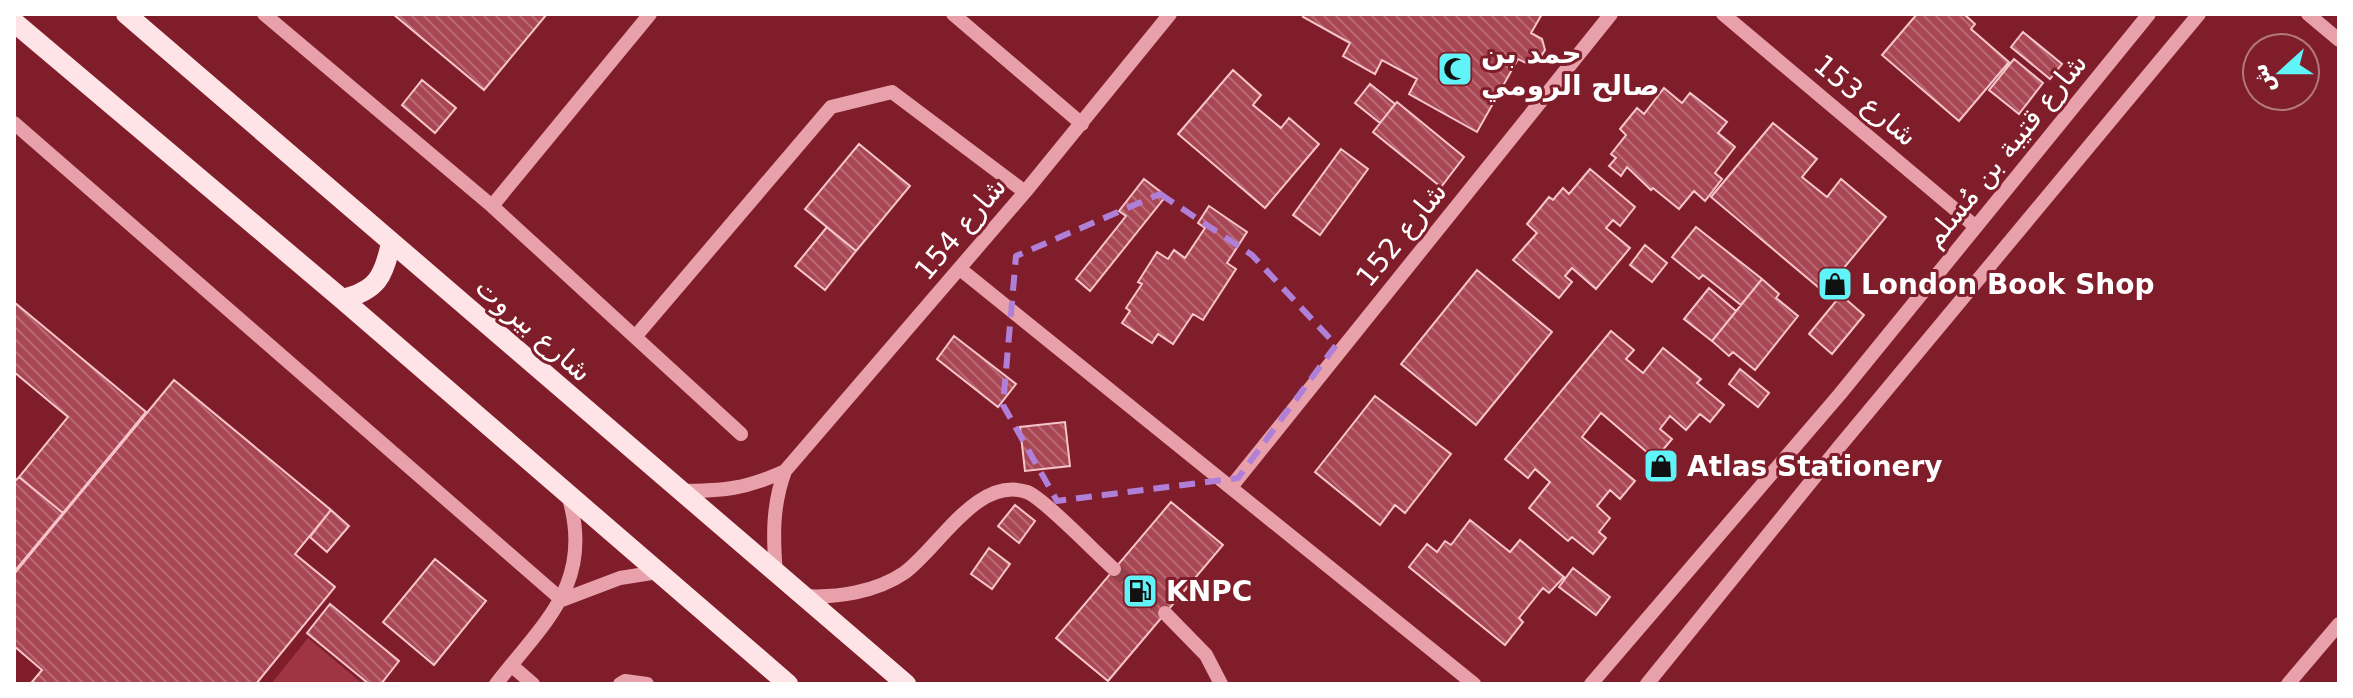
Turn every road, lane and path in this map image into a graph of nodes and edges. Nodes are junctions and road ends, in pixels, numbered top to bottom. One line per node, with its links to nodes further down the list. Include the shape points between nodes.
1 (126, 14): 18 (main road, شارع بيروت)
2 (264, 14): 16 (street)
3 (650, 14): 16 (street)
4 (953, 14): 14 (street)
5 (1170, 14): 14 (street, شارع 154)
6 (1611, 14): 24 (street, شارع 152)
7 (1723, 14): 17 (street, شارع 153)
8 (2149, 14): 17 (street, شارع قتيبة بن مُسلم)
9 (2199, 14): 44 (street)
10 (2308, 14): 12 (street)
11 (14, 22): 20 (main road)
12 (2339, 40)
13 (14, 123): 31 (street)
14 (1082, 124): 15 (street, شارع 154)
15 (1025, 192): 19 (street, شارع 154); 21 (street, via 892,92 831,107)
16 (492, 206): 21 (street)
17 (1976, 227): 43 (street, شارع قتيبة بن مُسلم)
18 (391, 243): 20 (main road, via 378,281 361,294); 25 (main road, شارع بيروت)
19 (960, 269): 23 (street, شارع 154); 24 (street)
20 (342, 299): 26 (main road)
21 (635, 337): 22 (street)
22 (741, 434)
23 (785, 471): 25 (street, شارع 154, via 729,490); 29 (street, شارع 154, via 774,515)
24 (1231, 487): 42 (street)
25 (680, 491): 29 (main road, شارع بيروت)
26 (567, 493): 28 (main road); 31 (street, via 576,527 576,555)
27 (1114, 569): 30 (street, via 1030,493 1005,490 969,508 903,574 857,592)
28 (658, 572): 31 (street, via 600,584); 39 (main road)
29 (776, 574): 30 (main road, شارع بيروت)
30 (803, 596): 40 (main road, شارع بيروت)
31 (562, 600): 34 (street)
32 (1165, 613): 41 (street, via 1206,655)
33 (2339, 624): 45 (street)
34 (511, 665): 35 (street); 36 (street)
35 (496, 684)
36 (533, 684)
37 (620, 684): 38 (street)
38 (647, 684)
39 (788, 684)
40 (906, 684)
41 (1221, 684)
42 (1474, 684)
43 (1591, 684)
44 (1647, 684)
45 (2288, 684)

